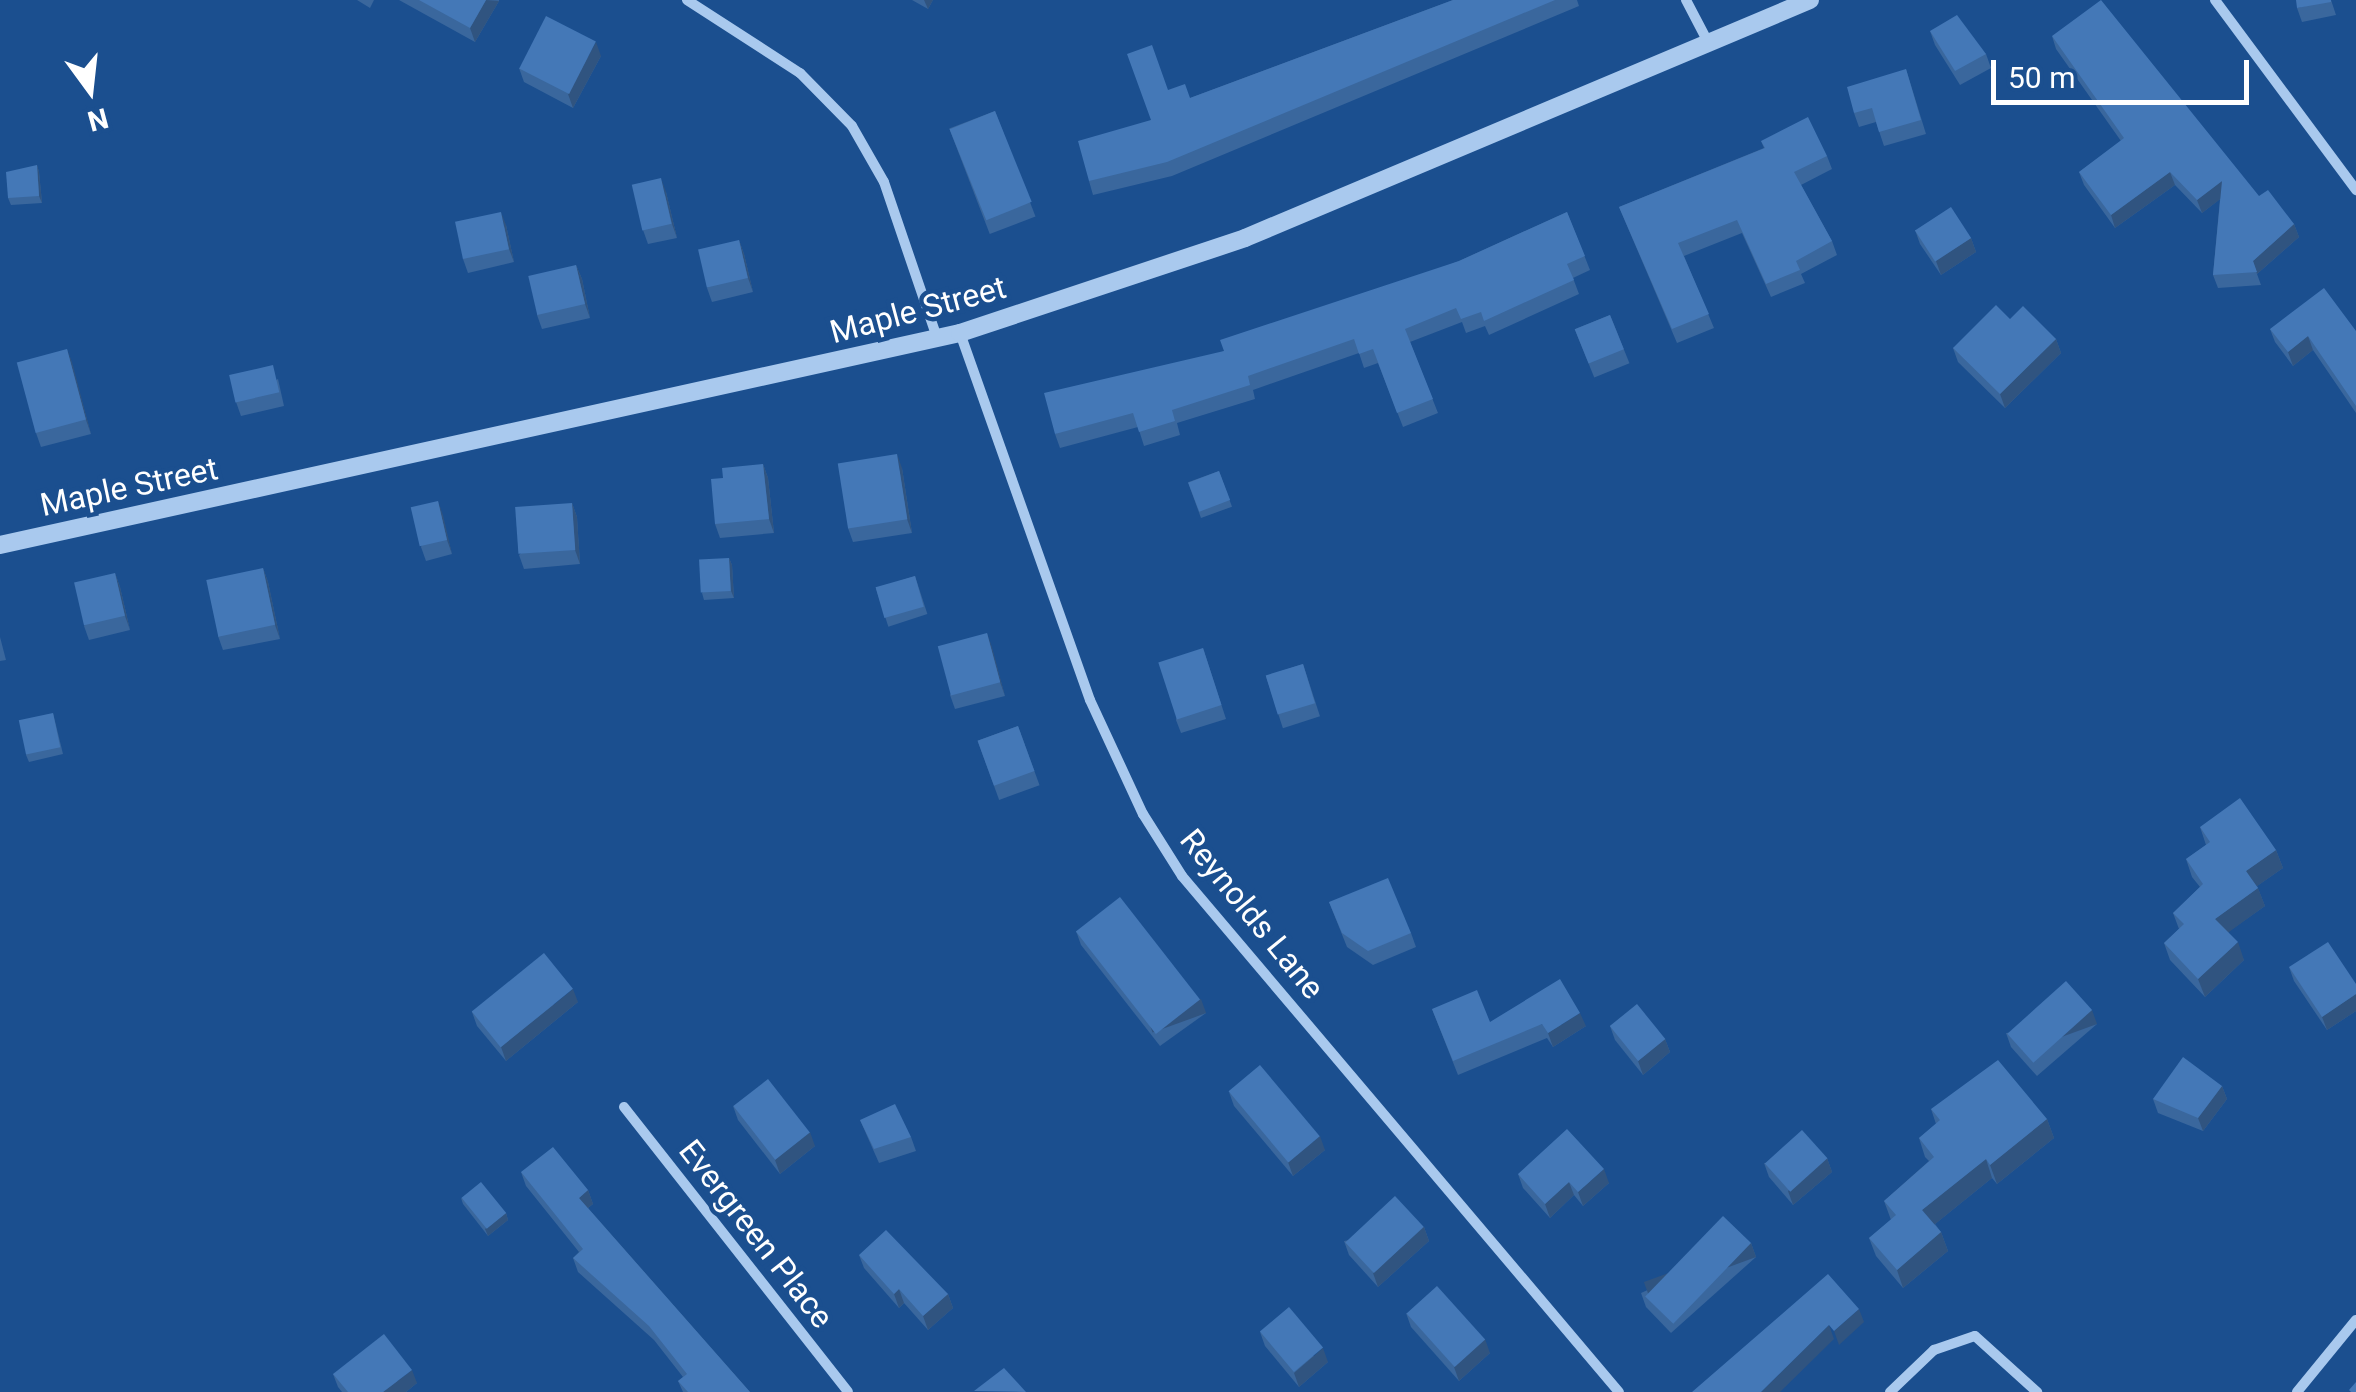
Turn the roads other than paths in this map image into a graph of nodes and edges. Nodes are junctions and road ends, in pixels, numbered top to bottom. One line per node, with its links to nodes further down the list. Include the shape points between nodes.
1 (687, 0): 8 (street, via 800,73 852,126 884,182)
2 (1686, 0): 5 (street)
3 (1810, 0): 5 (street, Maple Street)
4 (2215, 0): 6 (street)
5 (1708, 42): 7 (street, Maple Street, via 1246,238)
6 (2356, 190)
7 (960, 332): 8 (street, Maple Street); 13 (street, Reynolds Lane, via 1090,700 1143,814 1182,876)
8 (937, 338): 9 (street, Maple Street)
9 (0, 545)
10 (624, 1107): 12 (street, Evergreen Place)
11 (2356, 1320): 16 (street)
12 (848, 1392)
13 (1618, 1392)
14 (1890, 1392): 15 (street, via 1934,1350 1975,1336)
15 (2037, 1392)
16 (2296, 1392)

